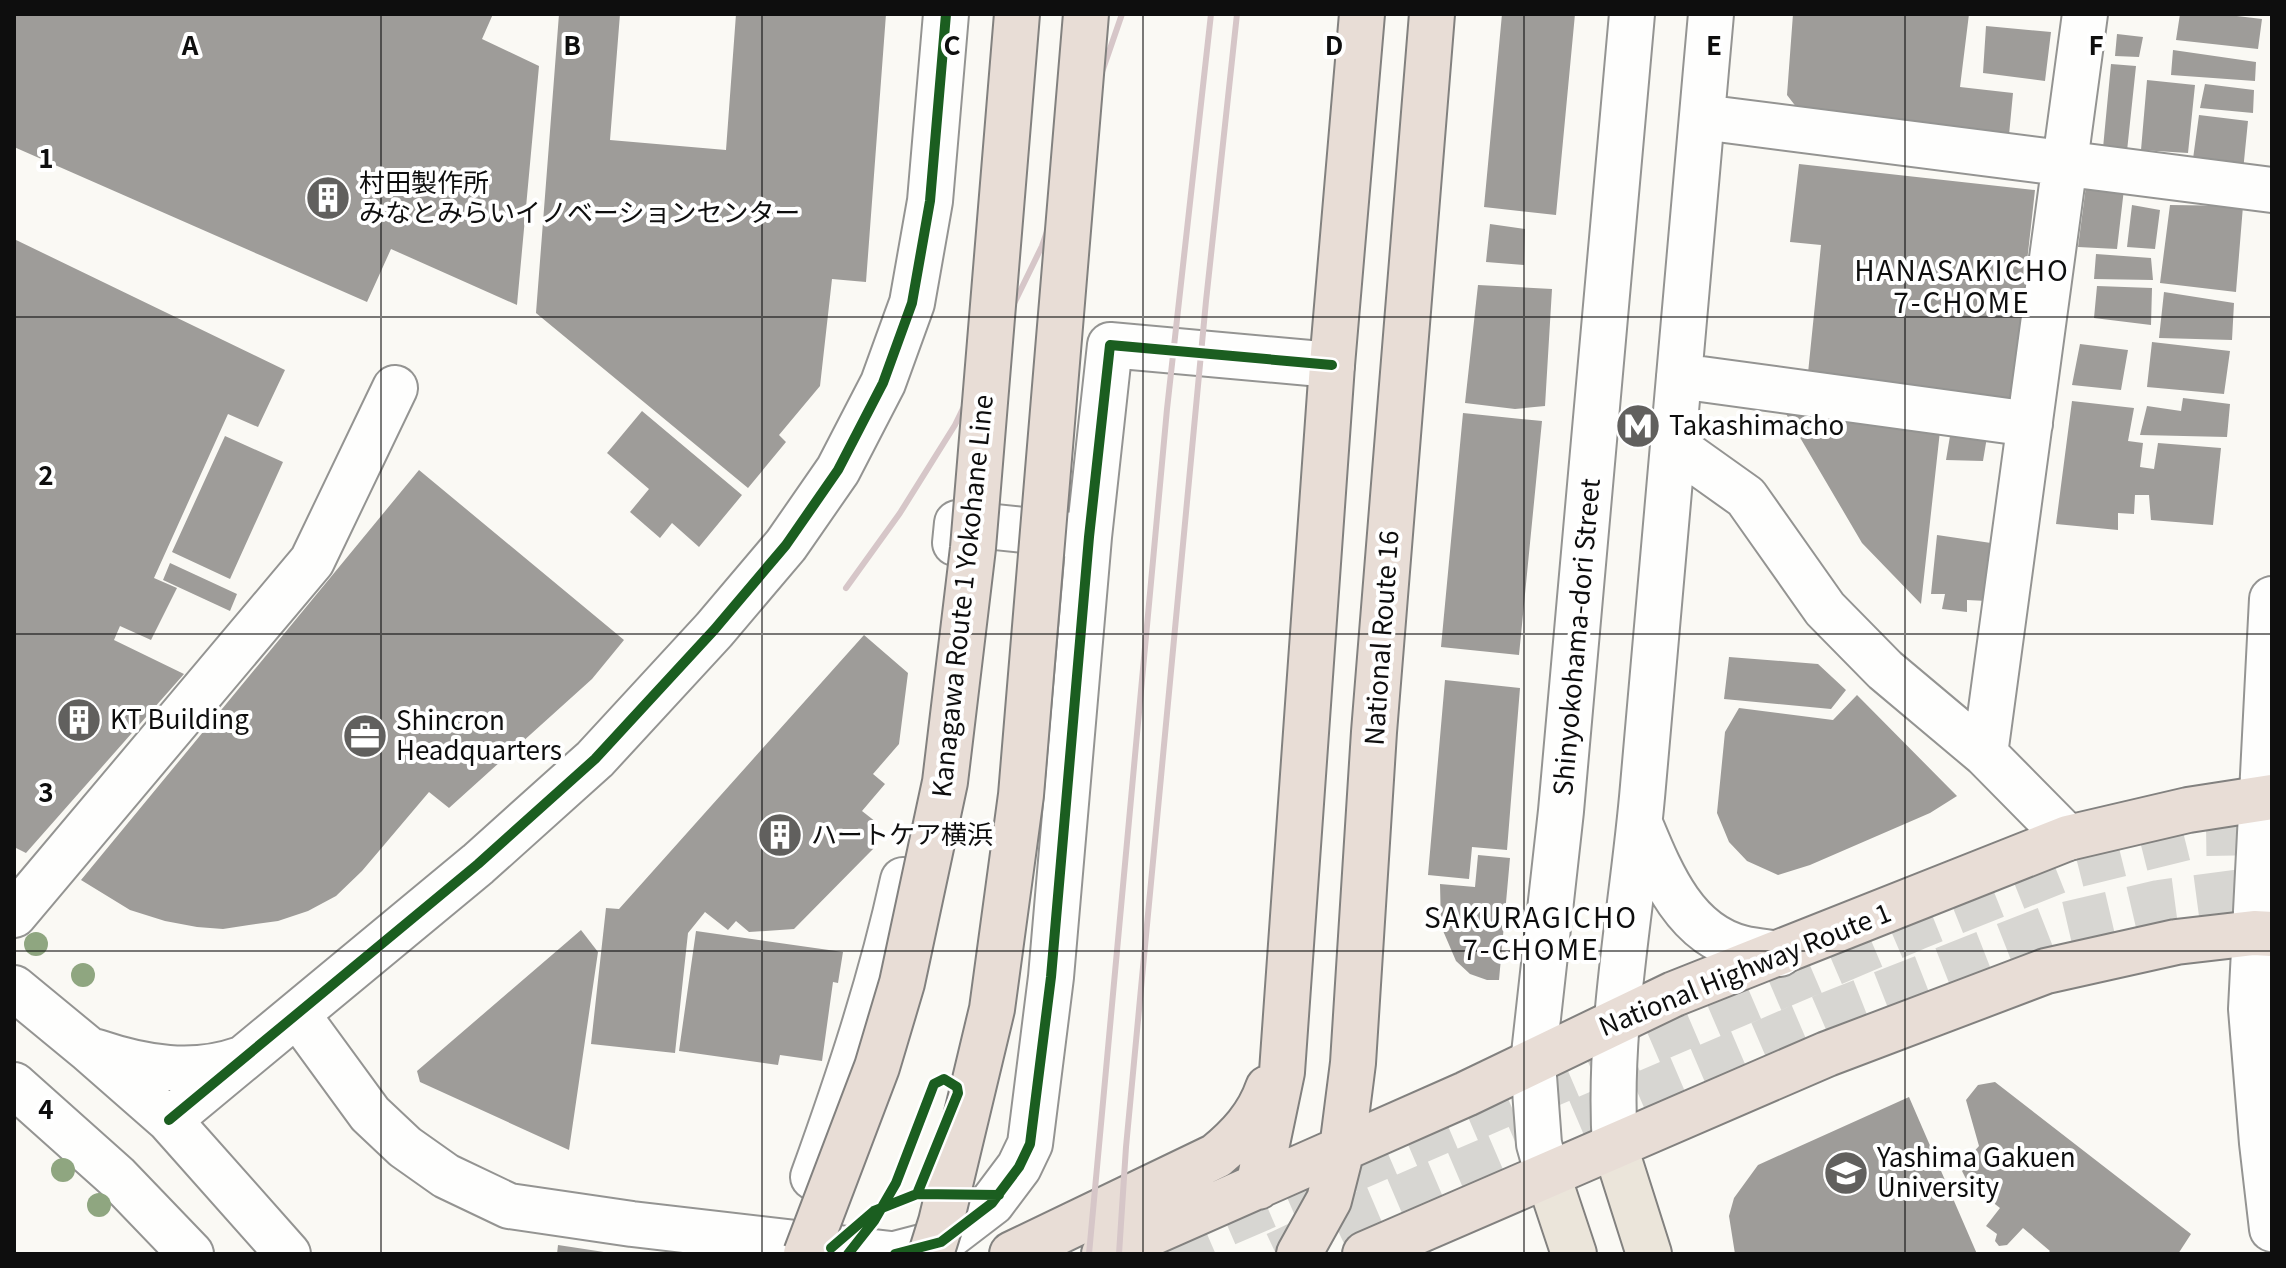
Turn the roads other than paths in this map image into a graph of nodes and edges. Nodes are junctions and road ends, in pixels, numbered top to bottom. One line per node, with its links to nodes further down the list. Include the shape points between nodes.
1 (946, 14): 28 (street, via 930,201 912,303 883,383 838,470 786,545 595,759)
2 (1017, 14): 20 (highway, Kanagawa Route 1 Yokohane Line, bridge, via 973,548)
3 (1086, 14): 47 (highway, bridge, via 1021,795 992,1009)
4 (1362, 14): 12 (highway)
5 (1432, 14): 38 (highway, National Route 16, via 1353,1063)
6 (1632, 14): 33 (street, Shinyokohama-dori Street, via 1561,811)
7 (1711, 14): 9 (street)
8 (2085, 14): 10 (street)
9 (1702, 117): 10 (street); 13 (street)
10 (2065, 165): 11 (street); 15 (street)
11 (2272, 190)
12 (1332, 365): 17 (street, via 1110,345); 30 (highway)
13 (1679, 376): 15 (street); 16 (street)
14 (395, 388): 24 (street, via 312,561)
15 (2030, 424): 19 (street)
16 (1673, 445): 19 (street, via 1746,497 1825,609 1885,670); 22 (street)
17 (1089, 537): 42 (street, via 957,523 928,750 895,917); 46 (street, via 1051,977 1030,1144 992,1203 941,1242)
18 (2272, 599): 21 (street)
19 (1985, 754): 23 (street)
20 (945, 782): 42 (highway, Kanagawa Route 1 Yokohane Line, bridge, via 902,983 877,1067); 45 (highway, bridge, via 935,903 918,997 879,1142)
21 (2267, 797): 23 (highway, National Highway Route 1); 25 (street)
22 (1640, 824): 26 (street, via 1665,881 1686,911 1710,933 1740,948); 29 (street)
23 (2068, 838): 26 (highway, National Highway Route 1)
24 (14, 915)
25 (2263, 934): 36 (street, via 2251,1009); 37 (highway, via 2176,942 2046,971 1827,1054)
26 (1780, 954): 29 (highway, National Highway Route 1)
27 (14, 988): 31 (street)
28 (297, 1014): 32 (street); 42 (street, via 370,1114 405,1147 446,1176 509,1206)
29 (1617, 1020): 33 (highway, National Highway Route 1); 37 (street, via 1612,1073)
30 (1285, 1027): 40 (highway, via 1282,1072); 48 (highway, via 1266,1094 1236,1140 1216,1156)
31 (88, 1049): 32 (street, via 170,1069 222,1065); 35 (street)
32 (247, 1056): 35 (street)
33 (1533, 1063): 38 (highway, National Highway Route 1); 39 (street, Shinyokohama-dori Street, via 1539,1144)
34 (14, 1085): 43 (street, via 117,1177)
35 (169, 1120): 44 (street)
36 (2267, 1144): 41 (street)
37 (1615, 1147): 39 (highway); 53 (main road)
38 (1342, 1149): 40 (highway, National Highway Route 1); 50 (highway, National Route 16, via 1329,1200)
39 (1548, 1176): 51 (highway); 52 (main road, Shinyokohama-dori Street)
40 (1258, 1187): 49 (highway, National Highway Route 1)
41 (2272, 1229)
42 (798, 1249): 46 (street)
43 (191, 1254)
44 (288, 1254)
45 (839, 1254)
46 (893, 1254)
47 (931, 1254)
48 (1012, 1254)
49 (1104, 1254)
50 (1299, 1254)
51 (1365, 1254)
52 (1574, 1254)
53 (1649, 1254)

